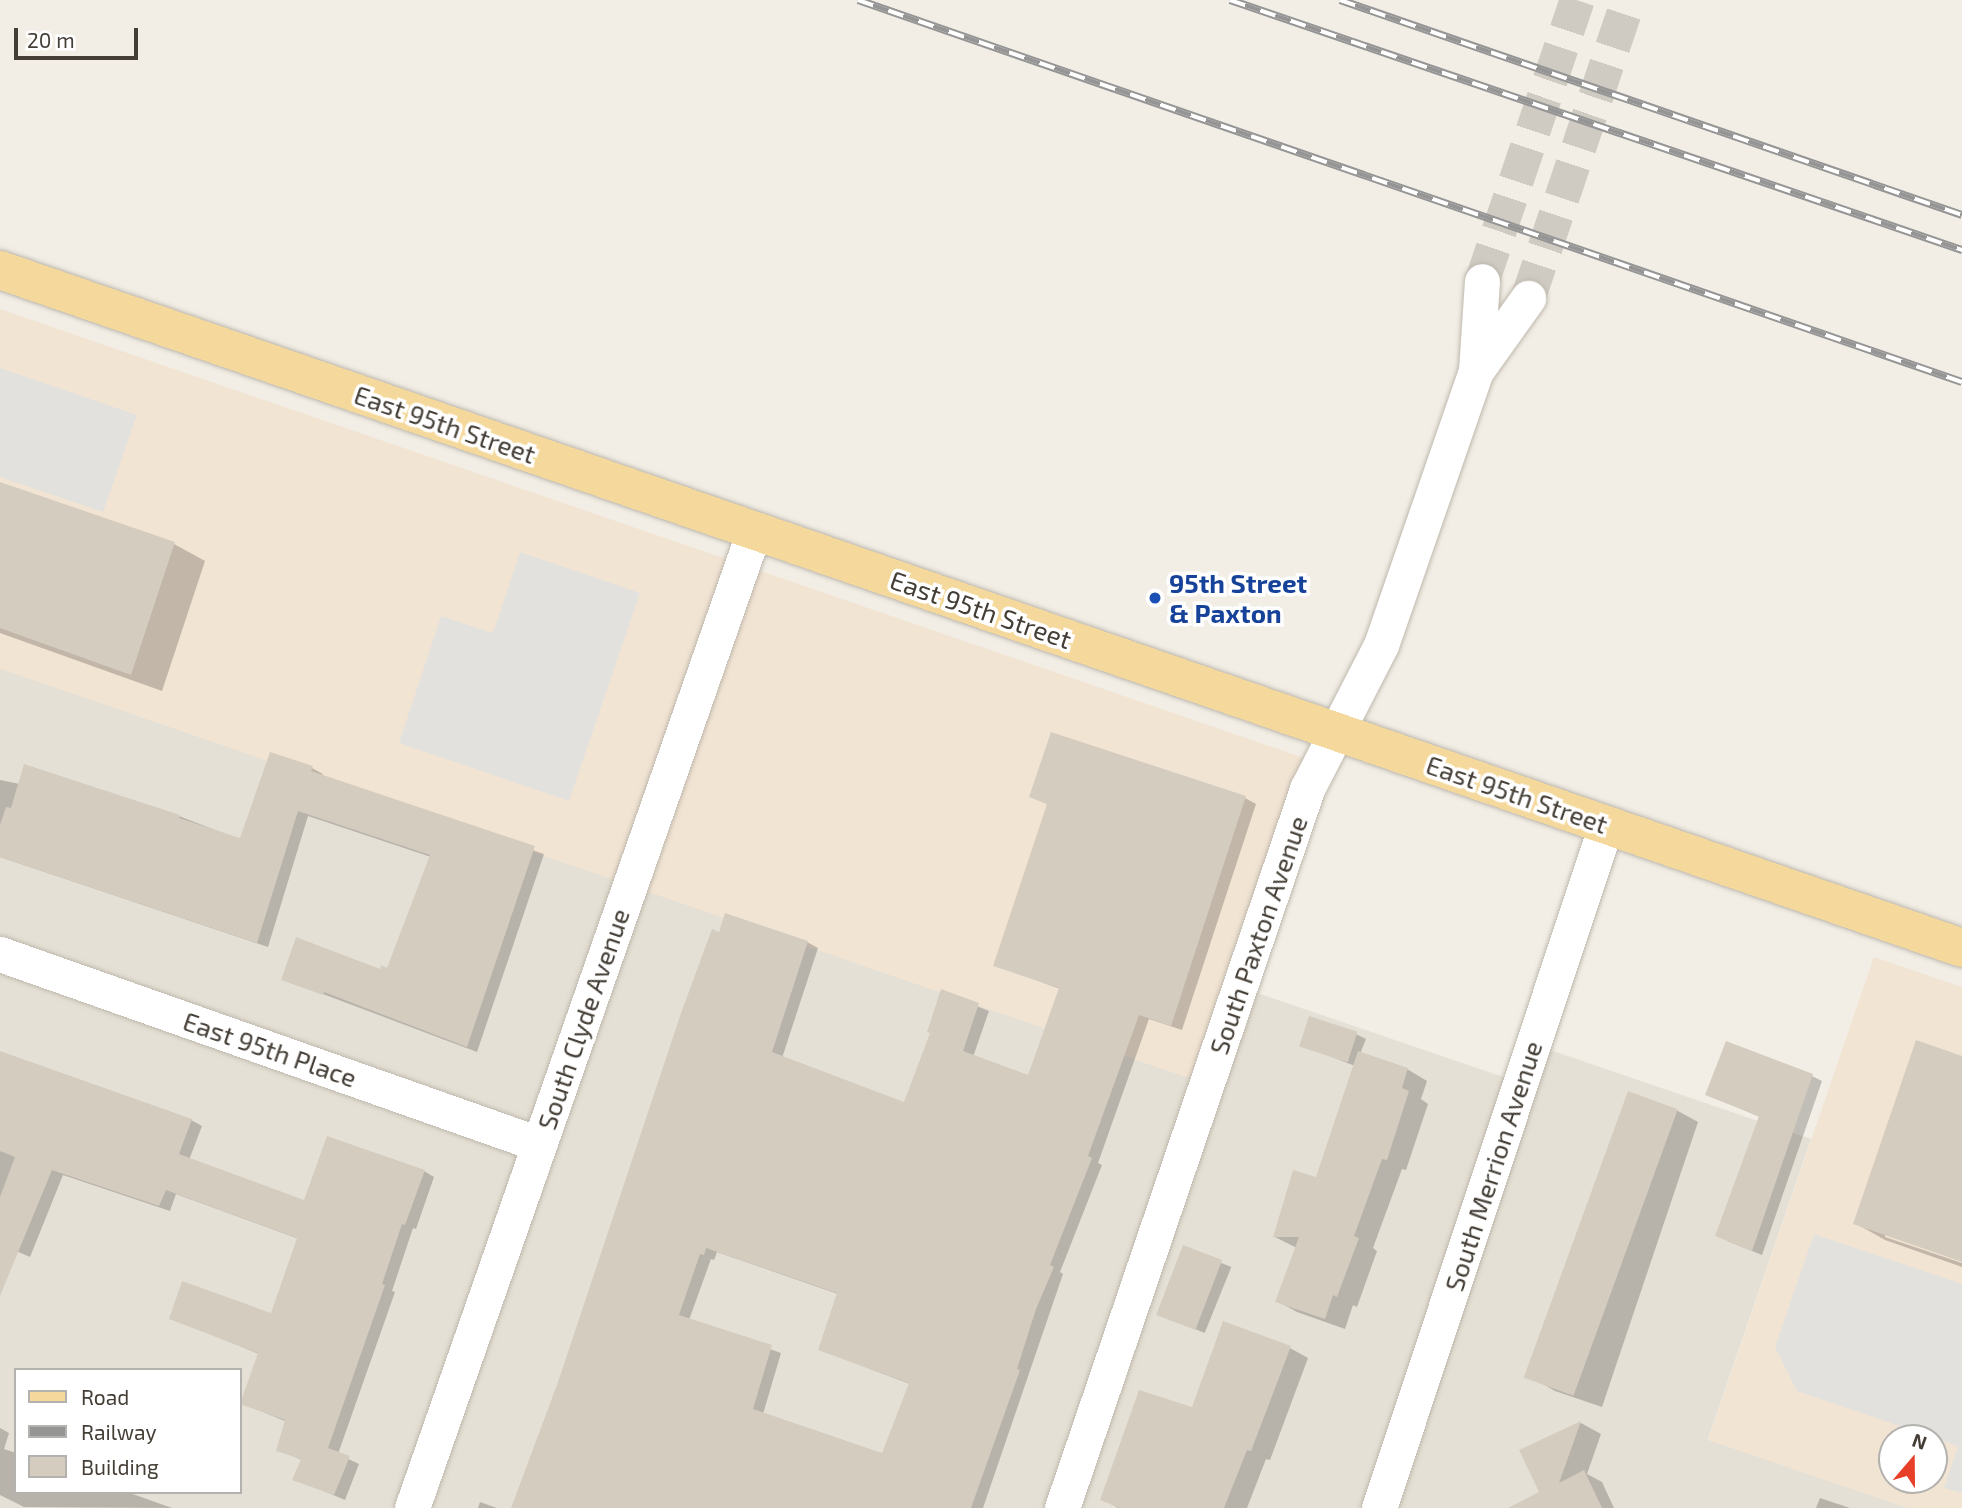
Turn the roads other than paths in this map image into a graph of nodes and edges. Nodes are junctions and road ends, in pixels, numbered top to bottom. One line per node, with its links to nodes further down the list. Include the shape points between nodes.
1 (0, 270): 5 (main road, East 95th Street)
2 (1482, 281): 4 (street, South Paxton Avenue)
3 (1528, 298): 4 (street, South Paxton Avenue)
4 (1476, 371): 6 (street, South Paxton Avenue, via 1381,645)
5 (754, 531): 6 (main road, East 95th Street); 10 (street, South Clyde Avenue)
6 (1337, 731): 7 (main road, East 95th Street); 12 (street, South Paxton Avenue, via 1307,789)
7 (1606, 825): 8 (main road, East 95th Street); 13 (street, South Merrion Avenue)
8 (1962, 948)
9 (0, 954): 10 (street, East 95th Place)
10 (539, 1144): 11 (street, South Clyde Avenue)
11 (412, 1508)
12 (1062, 1508)
13 (1379, 1508)

